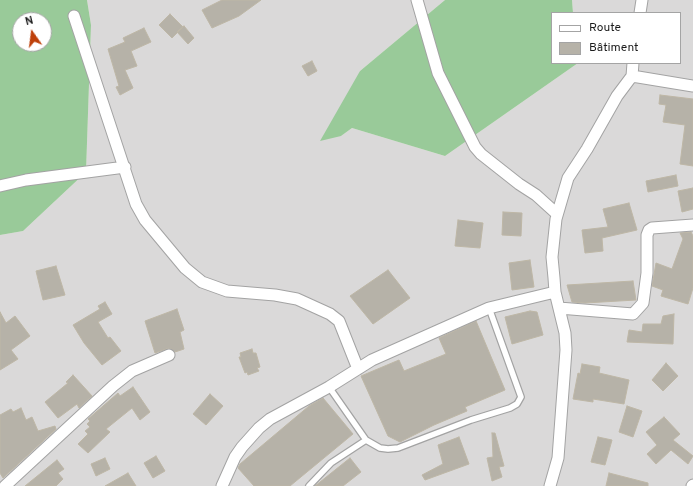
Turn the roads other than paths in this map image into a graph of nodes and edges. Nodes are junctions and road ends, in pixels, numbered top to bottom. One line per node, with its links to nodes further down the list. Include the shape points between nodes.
1 (417, 0): 10 (street, via 438,73 474,147)
2 (642, 0): 3 (street)
3 (640, 12)
4 (74, 16): 8 (street)
5 (633, 64): 6 (street)
6 (632, 76): 7 (street); 10 (street, via 617,96 568,178)
7 (693, 86)
8 (125, 167): 9 (street, via 26,180); 16 (street, via 136,204 145,220 185,268 202,282 226,291 275,295 297,300 330,314 339,321)
9 (0, 186)
10 (557, 214): 12 (street, via 552,257)
11 (693, 225): 14 (street, via 649,230 643,303 633,314)
12 (555, 292): 13 (street); 14 (street)
13 (489, 308): 16 (street, via 372,360); 18 (lane, via 522,397 517,404 398,448 380,448)
14 (559, 308): 22 (street, via 565,333 566,371 558,458)
15 (169, 356): 19 (street, via 132,371 122,378)
16 (358, 369): 17 (street)
17 (329, 387): 18 (lane); 20 (street, via 270,419 259,428 235,457)
18 (366, 440): 21 (lane, via 331,463)
19 (5, 486)
20 (222, 486)
21 (309, 486)
22 (550, 486)

